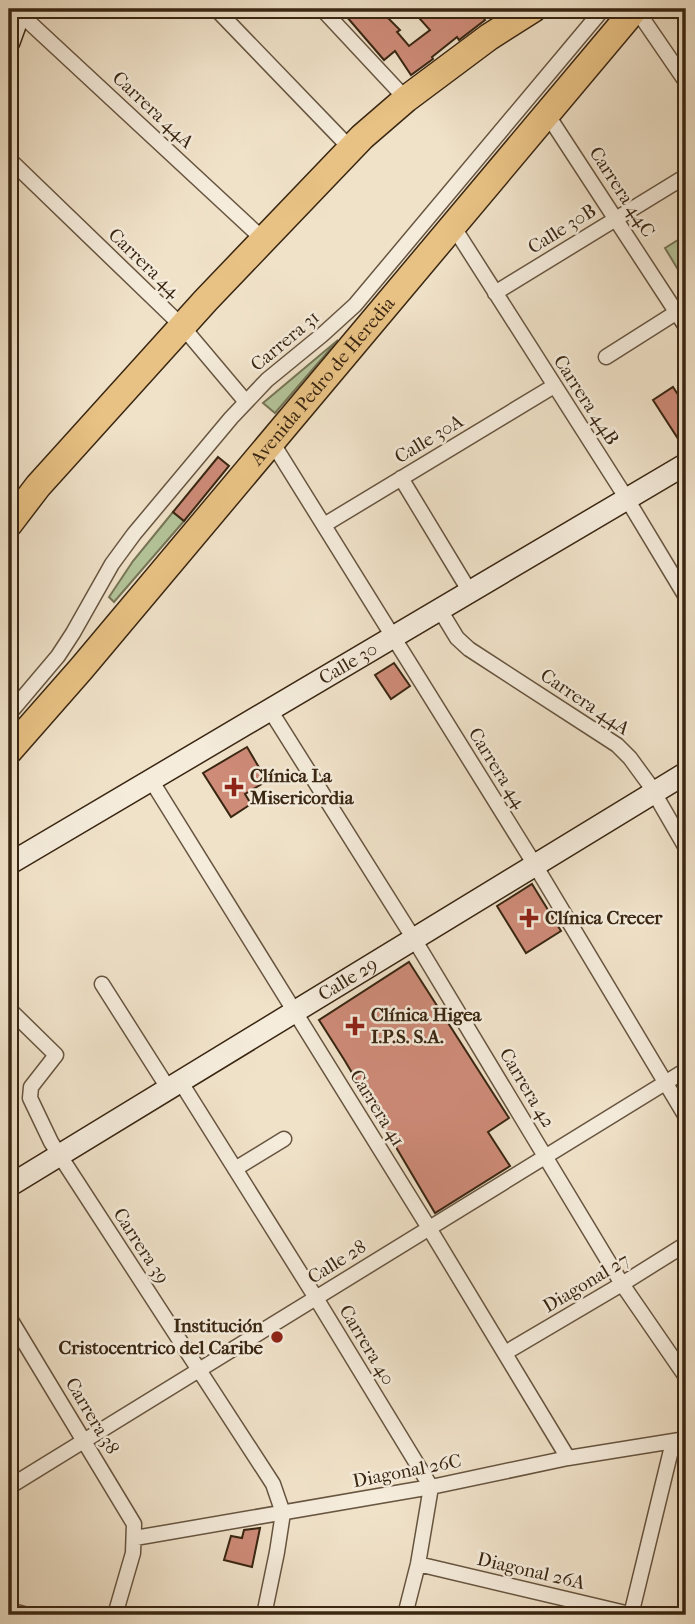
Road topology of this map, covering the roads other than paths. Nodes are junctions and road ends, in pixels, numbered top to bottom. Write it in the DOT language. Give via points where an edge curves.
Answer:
graph roads {
  1 [pos="216,9"];
  2 [pos="322,9"];
  3 [pos="533,9"];
  4 [pos="603,9"];
  5 [pos="635,9"];
  6 [pos="19,10"];
  7 [pos="501,17"];
  8 [pos="9,42"];
  9 [pos="686,82"];
  10 [pos="406,99"];
  11 [pos="547,114"];
  12 [pos="351,149"];
  13 [pos="9,159"];
  14 [pos="686,176"];
  15 [pos="617,218"];
  16 [pos="453,226"];
  17 [pos="264,240"];
  18 [pos="495,293"];
  19 [pos="677,312"];
  20 [pos="182,326"];
  21 [pos="686,327"];
  22 [pos="606,357"];
  23 [pos="554,386"];
  24 [pos="246,402"];
  25 [pos="272,442"];
  26 [pos="686,464"];
  27 [pos="401,478"];
  28 [pos="627,499"];
  29 [pos="9,524"];
  30 [pos="324,524"];
  31 [pos="470,592"];
  32 [pos="686,597"];
  33 [pos="440,610"];
  34 [pos="393,637"];
  35 [pos="270,710"];
  36 [pos="9,714"];
  37 [pos="9,751"];
  38 [pos="686,773"];
  39 [pos="151,780"];
  40 [pos="654,793"];
  41 [pos="686,848"];
  42 [pos="9,864"];
  43 [pos="535,865"];
  44 [pos="414,939"];
  45 [pos="102,984"];
  46 [pos="9,1009"];
  47 [pos="294,1012"];
  48 [pos="686,1070"];
  49 [pos="666,1083"];
  50 [pos="174,1085"];
  51 [pos="686,1117"];
  52 [pos="284,1139"];
  53 [pos="59,1155"];
  54 [pos="546,1156"];
  55 [pos="235,1169"];
  56 [pos="9,1186"];
  57 [pos="429,1228"];
  58 [pos="686,1244"];
  59 [pos="622,1284"];
  60 [pos="316,1298"];
  61 [pos="9,1317"];
  62 [pos="505,1353"];
  63 [pos="199,1370"];
  64 [pos="685,1373"];
  65 [pos="84,1441"];
  66 [pos="679,1441"];
  67 [pos="568,1458"];
  68 [pos="9,1487"];
  69 [pos="431,1487"];
  70 [pos="283,1513"];
  71 [pos="135,1538"];
  72 [pos="418,1564"];
  73 [pos="9,1610"];
  74 [pos="27,1615"];
  75 [pos="115,1615"];
  76 [pos="264,1615"];
  77 [pos="405,1615"];
  78 [pos="632,1615"];
  1 -- 12 [label="street"];
  2 -- 10 [label="street"];
  3 -- 7 [label="highway"];
  4 -- 24 [label="street, Carrera 31" via="355,304"];
  5 -- 9 [label="street"];
  5 -- 11 [label="highway, Avenida Pedro de Heredia"];
  6 -- 8 [label="street"];
  6 -- 17 [label="street, Carrera 44A"];
  7 -- 10 [label="highway"];
  10 -- 12 [label="highway"];
  11 -- 15 [label="street, Carrera 44C"];
  11 -- 16 [label="highway, Avenida Pedro de Heredia"];
  12 -- 17 [label="highway"];
  13 -- 20 [label="street, Carrera 44"];
  14 -- 15 [label="street, Calle 30B"];
  15 -- 18 [label="street, Calle 30B"];
  15 -- 19 [label="street, Carrera 44C"];
  16 -- 18 [label="street, Carrera 44B"];
  16 -- 25 [label="highway, Avenida Pedro de Heredia"];
  17 -- 20 [label="highway"];
  18 -- 23 [label="street, Carrera 44B"];
  19 -- 21 [label="street, Carrera 44C"];
  19 -- 22 [label="street"];
  20 -- 24 [label="street, Carrera 44"];
  20 -- 29 [label="highway"];
  23 -- 27 [label="street, Calle 30A"];
  23 -- 28 [label="street, Carrera 44B"];
  24 -- 36 [label="street, Carrera 31" via="134,534 58,656"];
  25 -- 30 [label="street, Carrera 44"];
  25 -- 37 [label="highway, Avenida Pedro de Heredia"];
  26 -- 28 [label="street, Calle 30"];
  27 -- 30 [label="street, Calle 30A"];
  27 -- 31 [label="street"];
  28 -- 31 [label="street, Calle 30"];
  28 -- 32 [label="street, Carrera 44B"];
  30 -- 34 [label="street, Carrera 44"];
  31 -- 33 [label="street, Calle 30"];
  33 -- 34 [label="street, Calle 30"];
  33 -- 40 [label="street, Carrera 44A" via="457,638 470,649 617,745"];
  34 -- 35 [label="street, Calle 30"];
  34 -- 43 [label="street, Carrera 44"];
  35 -- 39 [label="street, Calle 30"];
  35 -- 44 [label="street, Carrera 42"];
  38 -- 40 [label="street, Calle 29"];
  39 -- 42 [label="street, Calle 30"];
  39 -- 47 [label="street, Carrera 41"];
  40 -- 41 [label="street, Carrera 44A"];
  40 -- 43 [label="street, Calle 29"];
  43 -- 44 [label="street, Calle 29"];
  43 -- 49 [label="street, Carrera 44"];
  44 -- 47 [label="street, Calle 29"];
  44 -- 54 [label="street, Carrera 42"];
  45 -- 50 [label="street, Carrera 40"];
  46 -- 53 [label="street, Carrera 39" via="56,1055 31,1087 30,1098"];
  47 -- 50 [label="street, Calle 29"];
  47 -- 57 [label="street, Carrera 41"];
  48 -- 49 [label="street, Calle 28"];
  49 -- 51 [label="street, Carrera 44"];
  49 -- 54 [label="street, Calle 28"];
  50 -- 53 [label="street, Calle 29"];
  50 -- 55 [label="street, Carrera 40"];
  52 -- 55 [label="street"];
  53 -- 56 [label="street, Calle 29"];
  53 -- 63 [label="street, Carrera 39"];
  54 -- 57 [label="street, Calle 28"];
  54 -- 59 [label="street, Carrera 42"];
  55 -- 60 [label="street, Carrera 40"];
  57 -- 60 [label="street, Calle 28"];
  57 -- 62 [label="street, Carrera 41"];
  58 -- 59 [label="street, Diagonal 27"];
  59 -- 62 [label="street, Diagonal 27"];
  59 -- 64 [label="street, Carrera 42"];
  60 -- 63 [label="street, Calle 28"];
  60 -- 69 [label="street, Carrera 40"];
  61 -- 65 [label="street, Carrera 38"];
  62 -- 67 [label="street, Carrera 41"];
  63 -- 65 [label="street, Calle 28"];
  63 -- 70 [label="street, Carrera 39" via="273,1484"];
  65 -- 68 [label="street, Calle 28"];
  65 -- 71 [label="street, Carrera 38" via="134,1524"];
  66 -- 67 [label="street, Diagonal 26C"];
  66 -- 78 [label="street"];
  67 -- 69 [label="street, Diagonal 26C"];
  69 -- 70 [label="street, Diagonal 26C"];
  69 -- 72 [label="street"];
  70 -- 71 [label="street, Diagonal 26C"];
  70 -- 76 [label="street"];
  71 -- 75 [label="street"];
  72 -- 77 [label="street"];
  72 -- 78 [label="street, Diagonal 26A"];
  73 -- 74 [label="street"];
}
